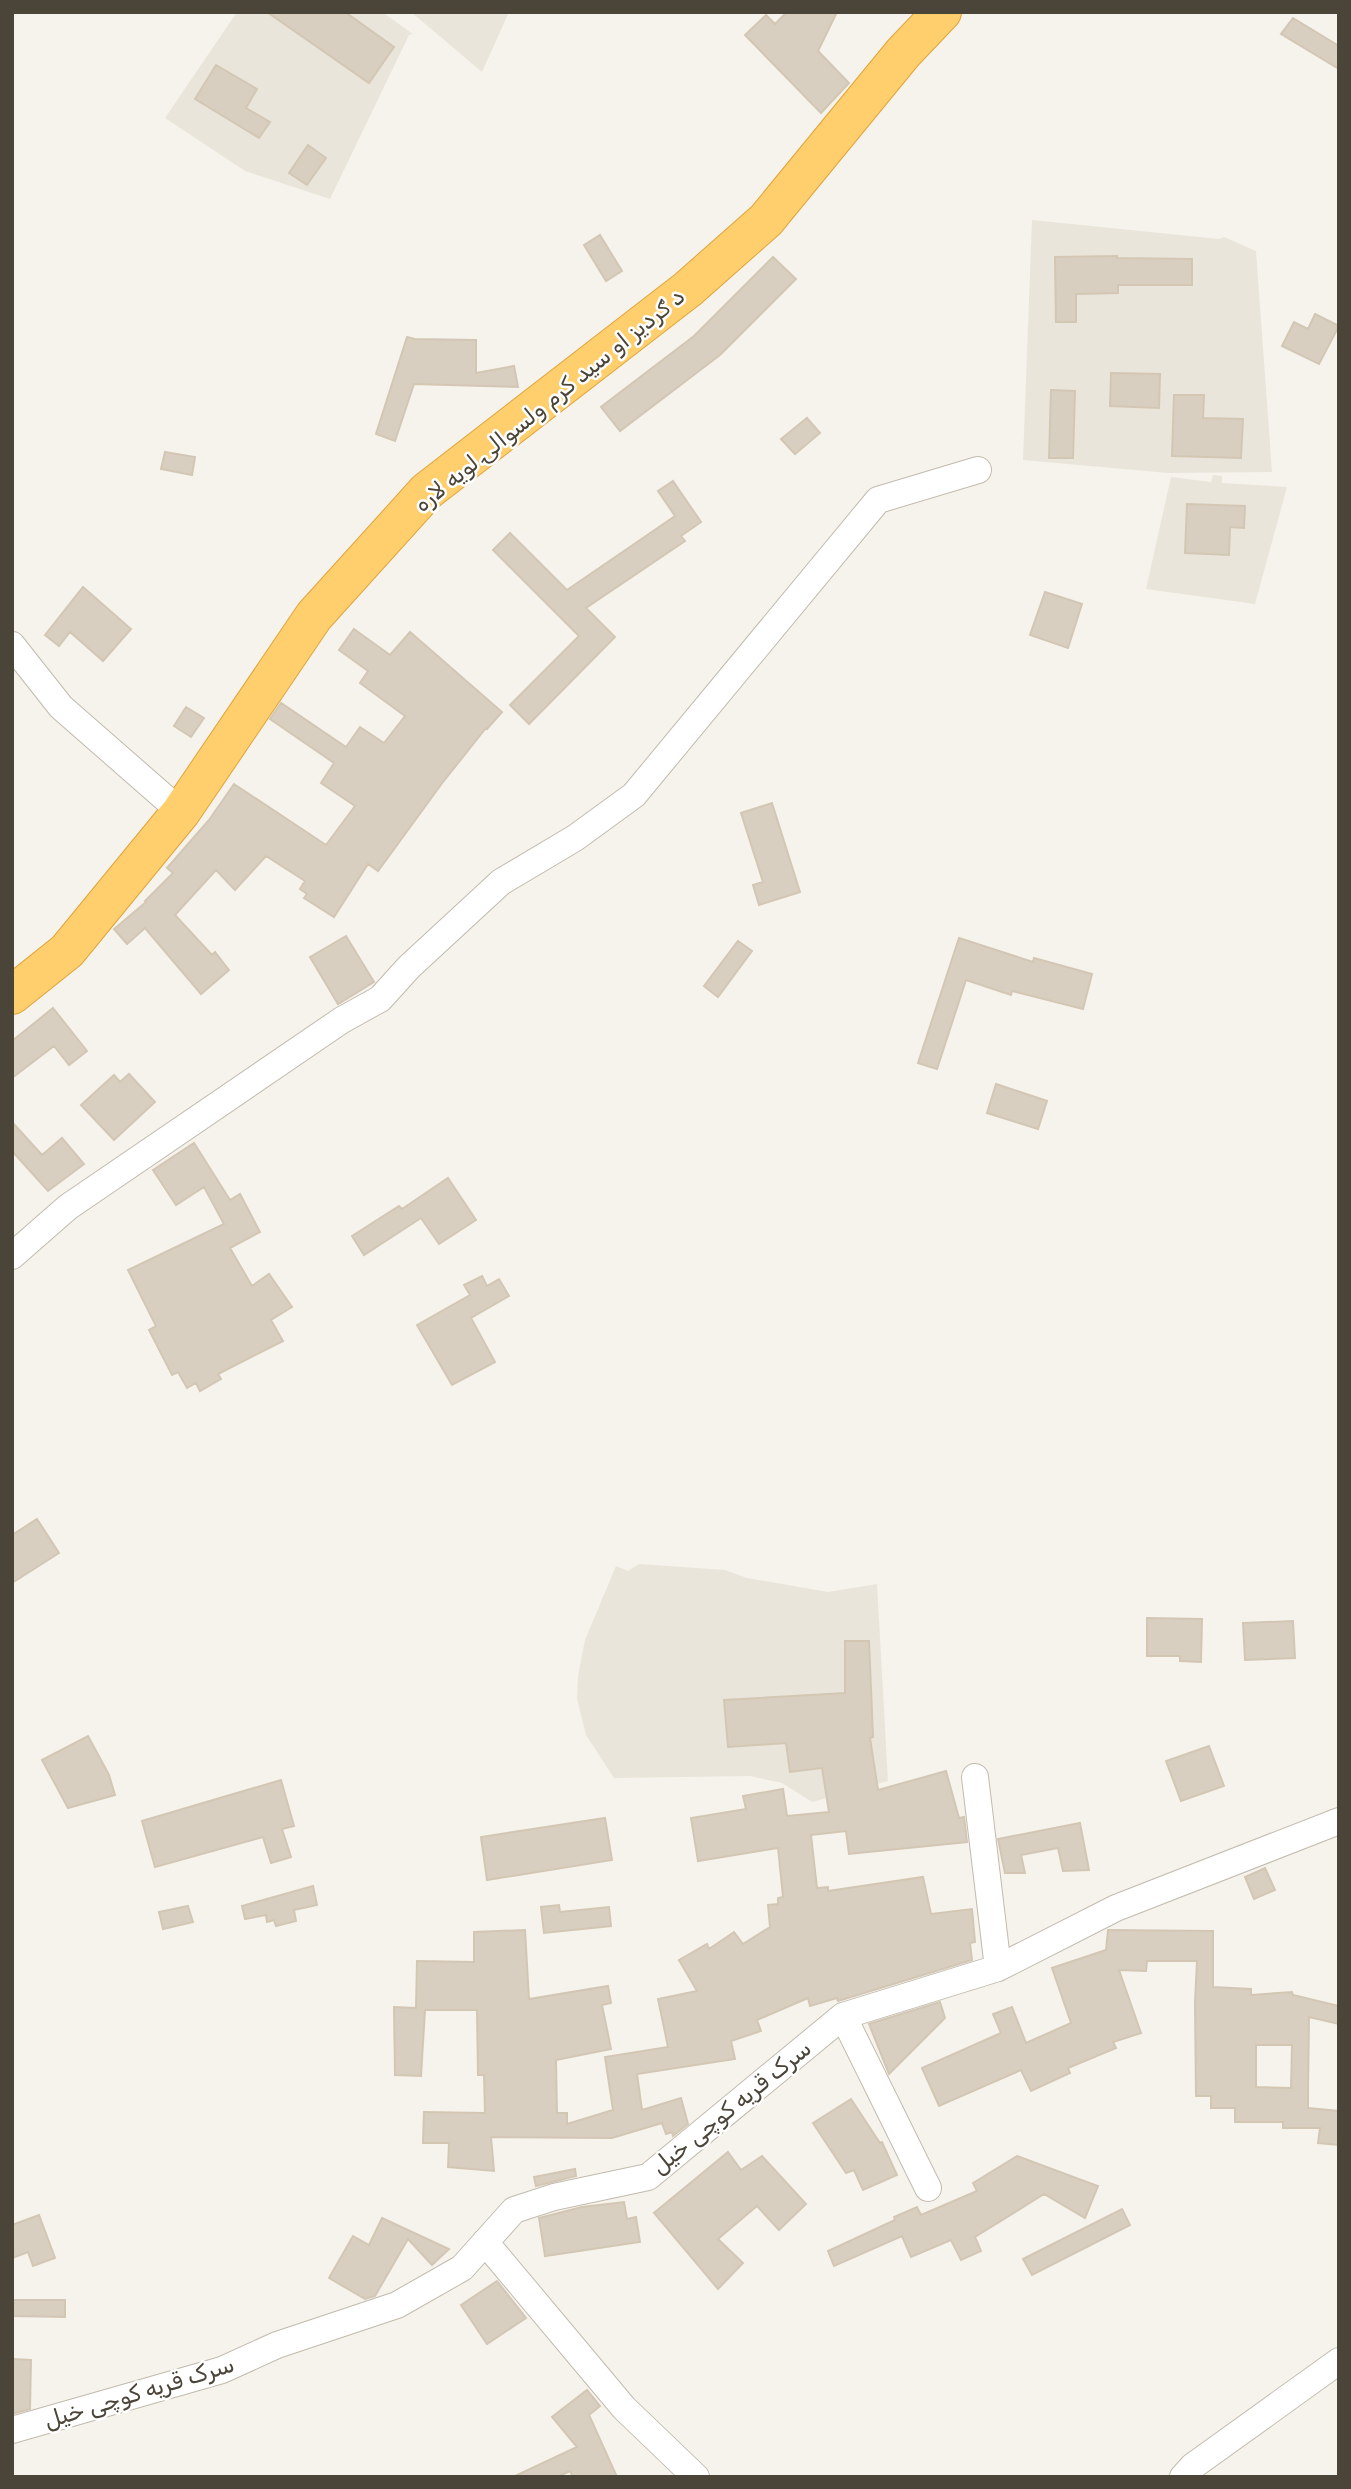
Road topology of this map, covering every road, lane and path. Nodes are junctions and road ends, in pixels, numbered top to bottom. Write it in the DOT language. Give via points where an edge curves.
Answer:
graph roads {
  1 [pos="942,12"];
  2 [pos="978,470"];
  3 [pos="12,645"];
  4 [pos="181,812"];
  5 [pos="12,995"];
  6 [pos="12,1255"];
  7 [pos="975,1777"];
  8 [pos="1339,1821"];
  9 [pos="998,1968"];
  10 [pos="843,2016"];
  11 [pos="929,2188"];
  12 [pos="485,2242"];
  13 [pos="1339,2361"];
  14 [pos="12,2430"];
  15 [pos="696,2477"];
  16 [pos="1183,2477"];
  1 -- 4 [label="highway, د ګردیز او سید کرم ولسوالۍ لویه لاره" via="766,220 688,289 427,491 314,616"];
  2 -- 6 [label="street" via="878,500 635,795 501,882 380,999 342,1020 68,1207"];
  3 -- 4 [label="street" via="61,707"];
  4 -- 5 [label="highway, د ګردیز او سید کرم ولسوالۍ لویه لاره" via="67,951"];
  7 -- 9 [label="street"];
  8 -- 9 [label="street, سرک قریه کوچی خیل" via="1116,1908"];
  9 -- 10 [label="street, سرک قریه کوچی خیل"];
  10 -- 11 [label="street"];
  10 -- 12 [label="street, سرک قریه کوچی خیل" via="648,2177 514,2210"];
  12 -- 14 [label="street, سرک قریه کوچی خیل" via="462,2268 397,2305 277,2345 222,2370"];
  12 -- 15 [label="street" via="624,2408"];
  13 -- 16 [label="street"];
}
